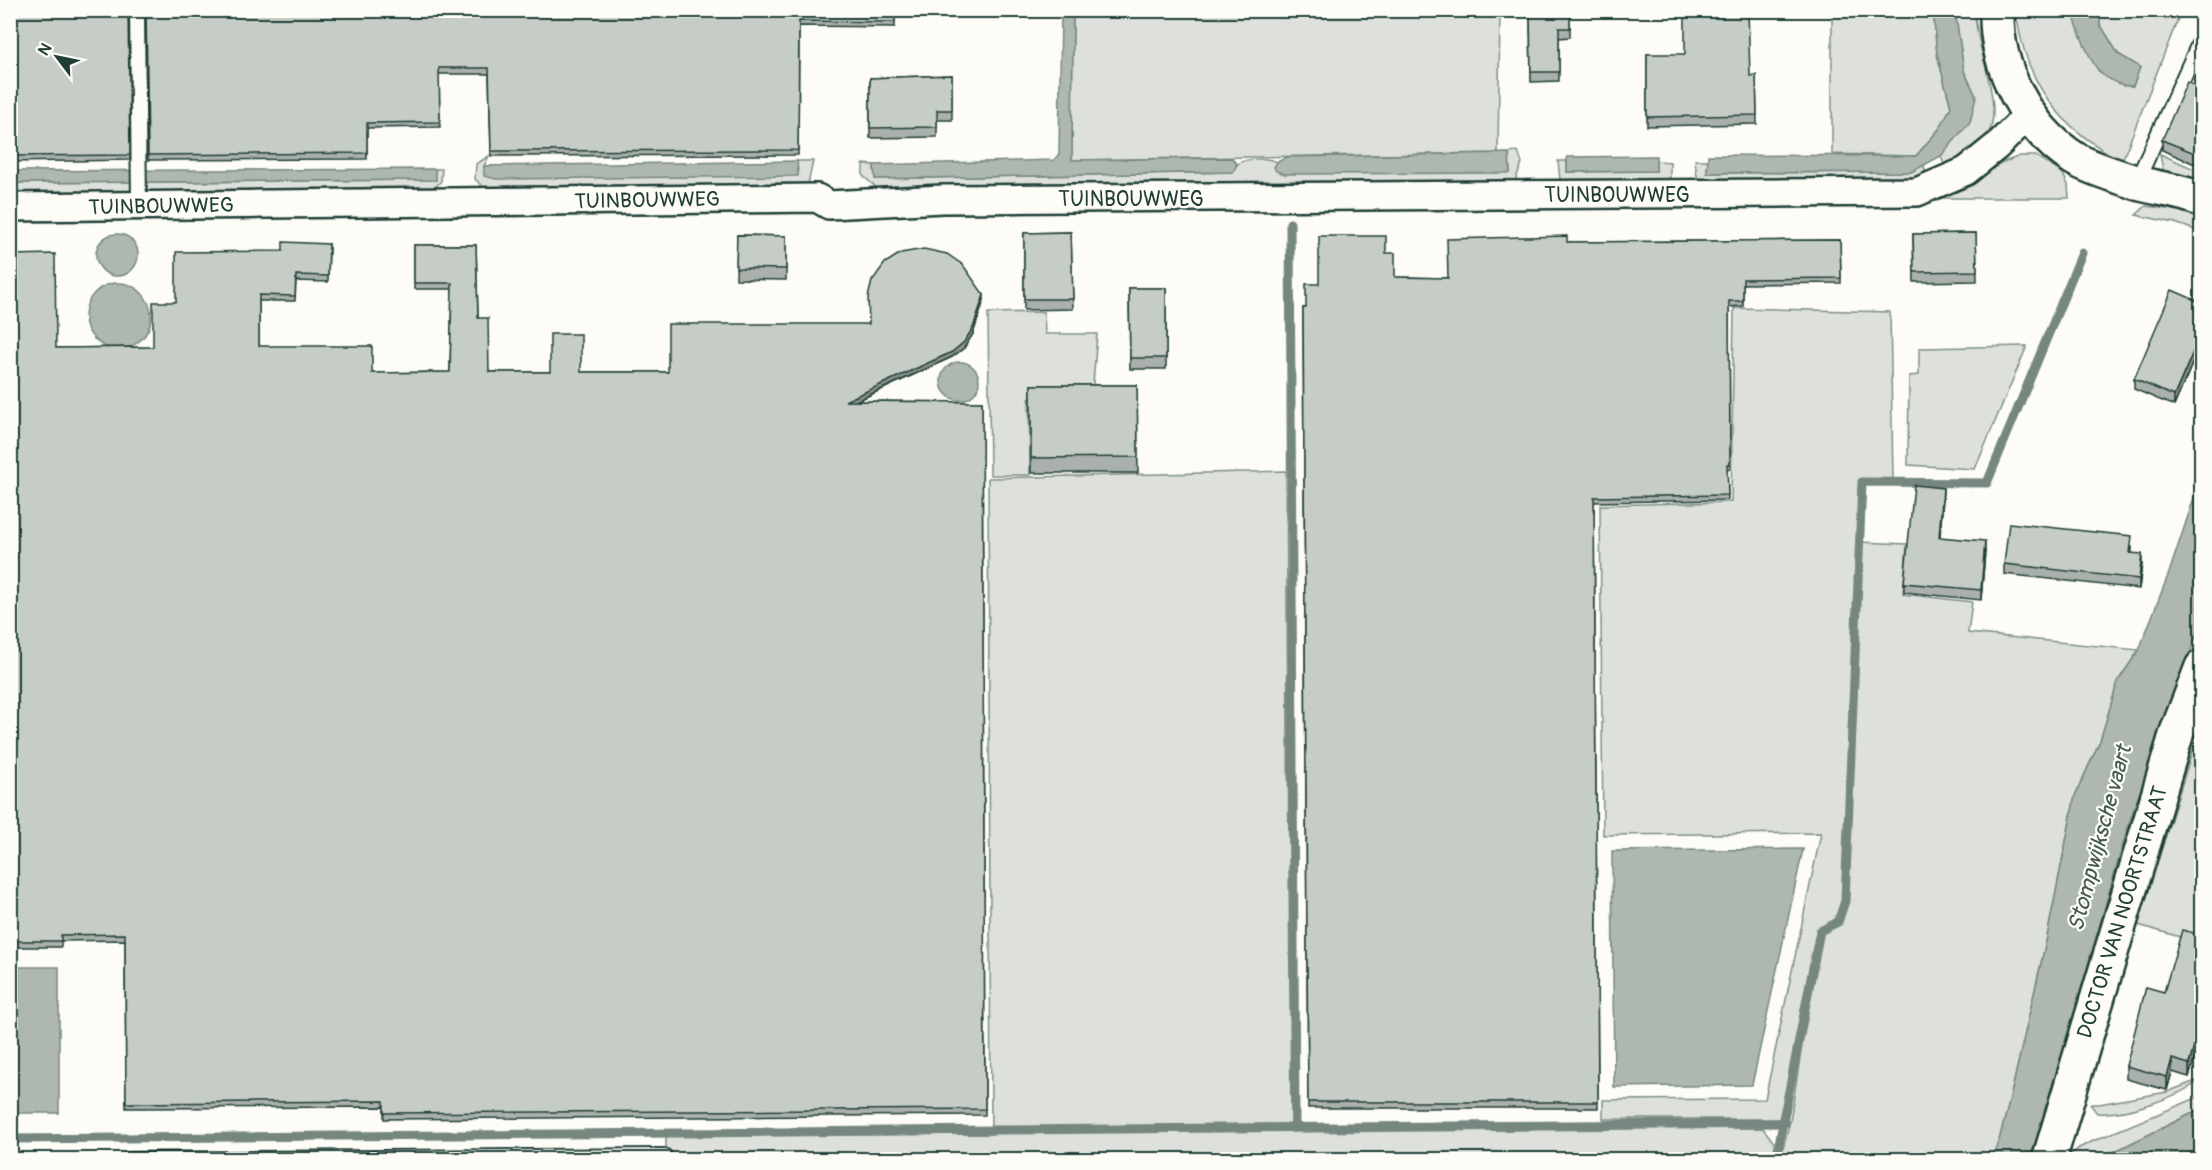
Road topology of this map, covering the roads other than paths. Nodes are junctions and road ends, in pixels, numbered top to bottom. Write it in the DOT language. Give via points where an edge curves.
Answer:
graph roads {
  1 [pos="137,10"];
  2 [pos="1997,10"];
  3 [pos="2202,37"];
  4 [pos="2030,114"];
  5 [pos="2136,183"];
  6 [pos="139,196"];
  7 [pos="2202,200"];
  8 [pos="10,207"];
  9 [pos="2202,667"];
  10 [pos="664,1156"];
  11 [pos="128,1160"];
  12 [pos="2049,1160"];
  1 -- 6 [label="lane"];
  2 -- 4 [label="street" via="1996,29 2011,81"];
  3 -- 5 [label="lane"];
  4 -- 5 [label="street" via="2049,139 2077,160"];
  4 -- 6 [label="street, TUINBOUWWEG" via="1966,171 1917,192 942,199 829,205 817,198"];
  5 -- 7 [label="street"];
  6 -- 8 [label="street, TUINBOUWWEG"];
  9 -- 12 [label="street, DOCTOR VAN NOORTSTRAAT" via="2177,732"];
  10 -- 11 [label="lane"];
}
